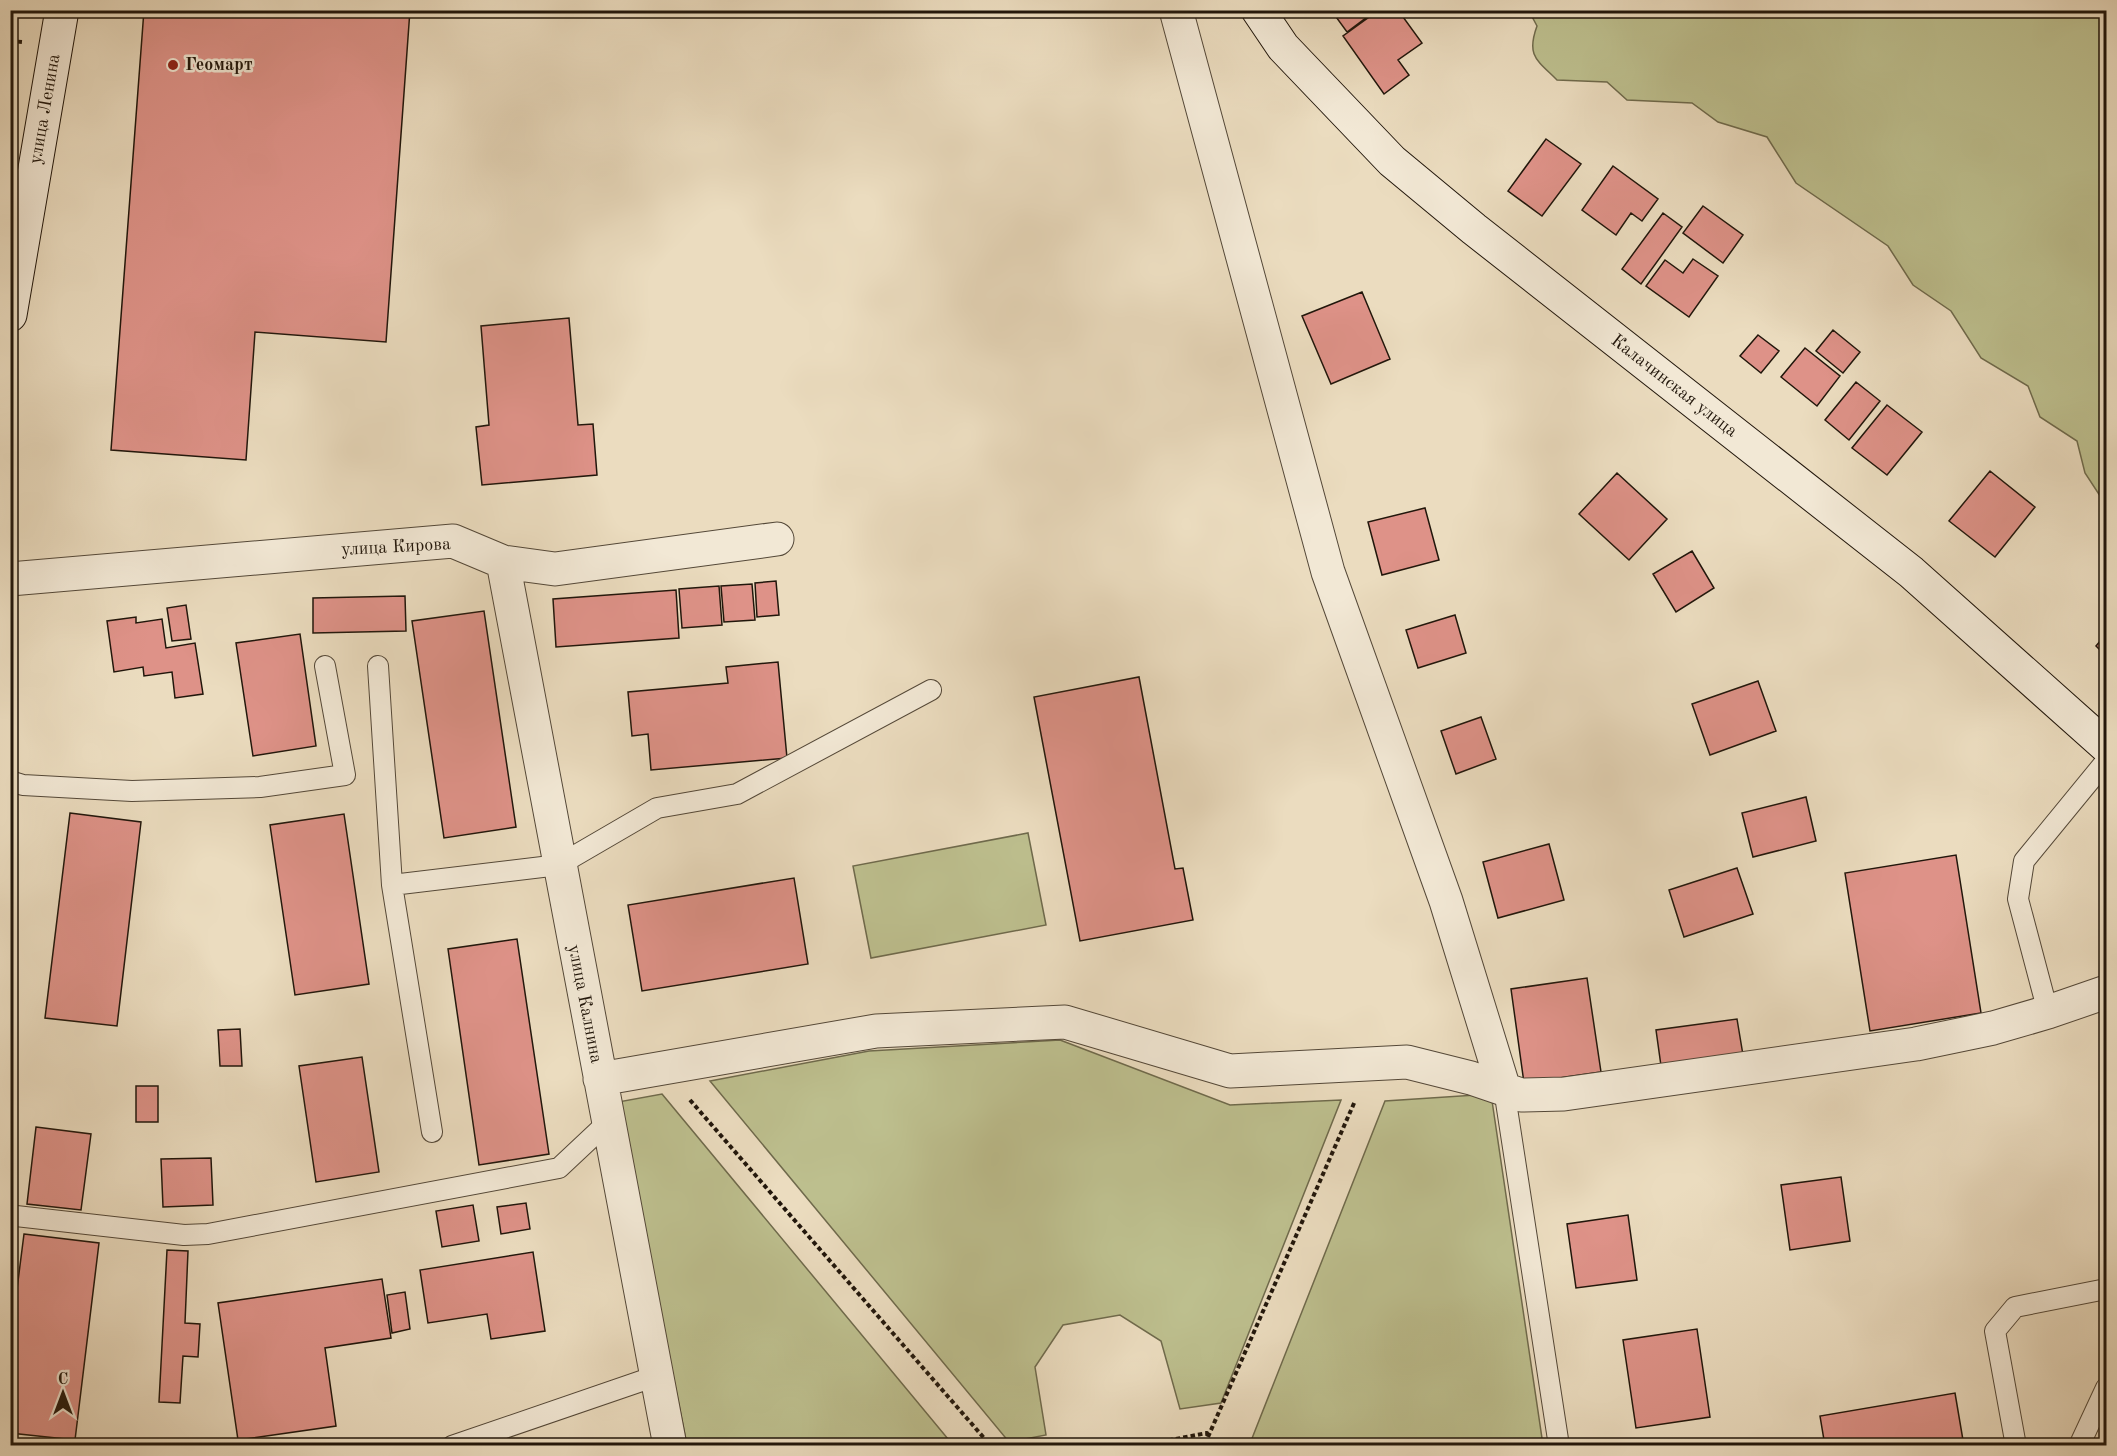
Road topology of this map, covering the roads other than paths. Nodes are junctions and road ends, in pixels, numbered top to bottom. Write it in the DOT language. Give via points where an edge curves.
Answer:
graph roads {
  1 [pos="62,10"];
  2 [pos="1176,10"];
  3 [pos="1258,10"];
  4 [pos="12,295"];
  5 [pos="777,539"];
  6 [pos="503,562"];
  7 [pos="10,579"];
  8 [pos="325,666"];
  9 [pos="378,666"];
  10 [pos="931,690"];
  11 [pos="2106,746"];
  12 [pos="2106,761"];
  13 [pos="10,781"];
  14 [pos="559,865"];
  15 [pos="392,885"];
  16 [pos="2106,992"];
  17 [pos="2048,1012"];
  18 [pos="600,1079"];
  19 [pos="1504,1089"];
  20 [pos="608,1122"];
  21 [pos="432,1131"];
  22 [pos="16,1216"];
  23 [pos="2106,1289"];
  24 [pos="656,1377"];
  25 [pos="2106,1388"];
  26 [pos="452,1446"];
  27 [pos="670,1446"];
  28 [pos="1559,1446"];
  29 [pos="2016,1446"];
  30 [pos="2079,1446"];
  1 -- 4 [label="street, улица Ленина"];
  2 -- 19 [label="street" via="1328,572 1446,901"];
  3 -- 11 [label="street, Калачинская улица" via="1283,46 1392,161 1911,572"];
  5 -- 6 [label="street, улица Кирова" via="555,570"];
  6 -- 7 [label="street, улица Кирова" via="453,541"];
  6 -- 14 [label="street, улица Калнина"];
  8 -- 13 [label="lane" via="345,775 260,787 132,791"];
  9 -- 15 [label="lane"];
  10 -- 14 [label="lane" via="737,794 657,808"];
  12 -- 17 [label="lane" via="2024,861 2018,899"];
  14 -- 15 [label="lane"];
  14 -- 18 [label="street, улица Калнина"];
  15 -- 21 [label="lane"];
  16 -- 17 [label="street"];
  17 -- 19 [label="street" via="1916,1044 1759,1067 1564,1094 1521,1095"];
  18 -- 19 [label="street" via="876,1031 1065,1022 1230,1071 1407,1062"];
  18 -- 20 [label="street, улица Калнина"];
  19 -- 28 [label="lane"];
  20 -- 22 [label="lane" via="559,1168 208,1234 184,1235"];
  20 -- 24 [label="street, улица Калнина"];
  23 -- 29 [label="lane" via="2015,1307 1995,1331"];
  24 -- 26 [label="lane"];
  24 -- 27 [label="street, улица Калнина"];
  25 -- 30 [label="lane"];
}
